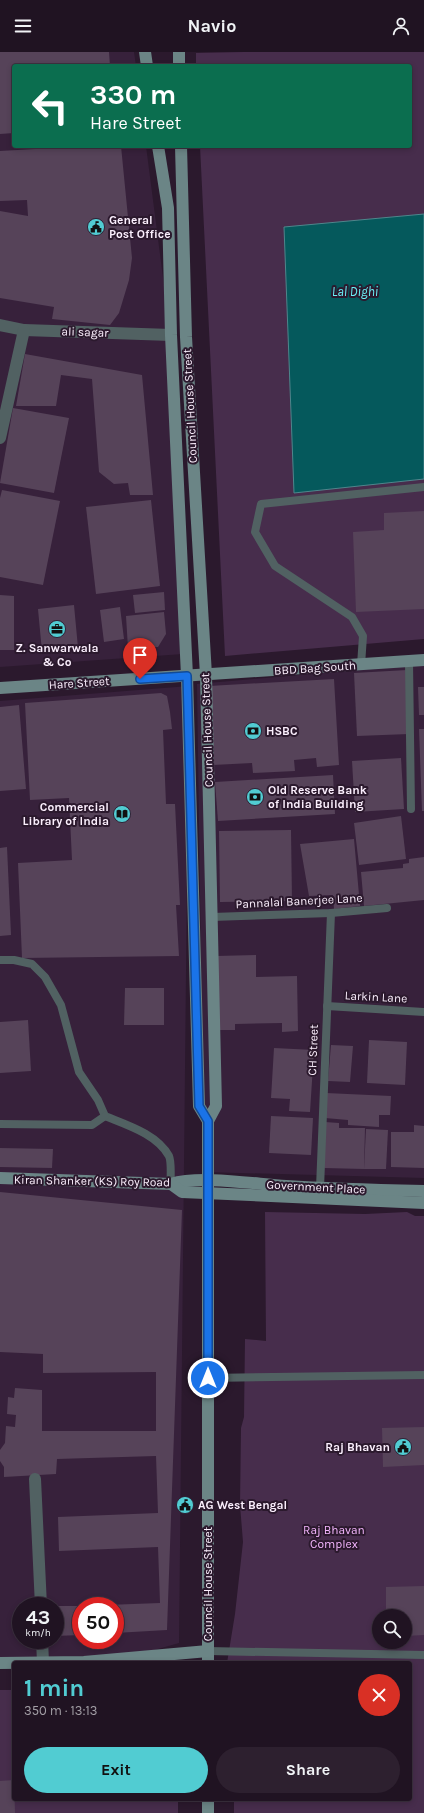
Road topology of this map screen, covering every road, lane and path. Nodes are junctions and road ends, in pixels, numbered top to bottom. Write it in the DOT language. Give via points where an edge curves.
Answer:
graph roads {
  1 [pos="145,52"];
  2 [pos="179,52"];
  3 [pos="147,64"];
  4 [pos="179,64"];
  5 [pos="158,148"];
  6 [pos="181,148"];
  7 [pos="0,325"];
  8 [pos="24,330"];
  9 [pos="171,335"];
  10 [pos="0,438"];
  11 [pos="424,487"];
  12 [pos="424,660"];
  13 [pos="409,662"];
  14 [pos="361,665"];
  15 [pos="206,674"];
  16 [pos="187,676"];
  17 [pos="0,688"];
  18 [pos="411,809"];
  19 [pos="386,908"];
  20 [pos="331,913"];
  21 [pos="212,917"];
  22 [pos="0,960"];
  23 [pos="327,1006"];
  24 [pos="424,1012"];
  25 [pos="105,1116"];
  26 [pos="208,1121"];
  27 [pos="0,1124"];
  28 [pos="0,1178"];
  29 [pos="171,1184"];
  30 [pos="208,1187"];
  31 [pos="320,1188"];
  32 [pos="424,1191"];
  33 [pos="424,1203"];
  34 [pos="424,1375"];
  35 [pos="208,1378"];
  36 [pos="35,1479"];
  37 [pos="41,1597"];
  38 [pos="42,1649"];
  39 [pos="208,1651"];
  40 [pos="424,1655"];
  41 [pos="43,1661"];
  42 [pos="96,1661"];
  43 [pos="208,1661"];
  44 [pos="0,1663"];
  45 [pos="12,1663"];
  46 [pos="208,1801"];
  47 [pos="208,1813"];
  1 -- 3 [label="main road"];
  2 -- 4 [label="main road"];
  5 -- 9 [label="main road, Council House Street" via="168,208"];
  6 -- 15 [label="main road, Council House Street" via="186,337"];
  7 -- 8 [label="street, ali sagar"];
  8 -- 9 [label="street, ali sagar"];
  8 -- 10 [label="street"];
  9 -- 16 [label="main road, Council House Street"];
  11 -- 14 [label="lane" via="261,504 255,532 276,566 352,617 363,636"];
  12 -- 13 [label="main road, BBD Bag South"];
  13 -- 14 [label="main road, BBD Bag South"];
  13 -- 18 [label="lane"];
  14 -- 15 [label="main road, BBD Bag South"];
  15 -- 16 [label="main road, Hare Street"];
  15 -- 21 [label="main road, Council House Street"];
  16 -- 17 [label="main road, Hare Street"];
  16 -- 26 [label="main road, Council House Street" via="199,1106"];
  19 -- 20 [label="lane, Pannalal Banerjee Lane"];
  20 -- 21 [label="lane, Pannalal Banerjee Lane"];
  20 -- 23 [label="lane, CH Street"];
  21 -- 26 [label="main road, Council House Street" via="216,1106"];
  22 -- 25 [label="lane" via="32,964 45,977 61,1005 79,1072 98,1100"];
  23 -- 24 [label="lane, Larkin Lane"];
  23 -- 31 [label="lane, CH Street"];
  25 -- 27 [label="lane" via="92,1125"];
  25 -- 29 [label="lane" via="136,1129 159,1145 170,1157"];
  26 -- 30 [label="main road, Council House Street"];
  28 -- 29 [label="main road, Kiran Shanker (KS) Roy Road"];
  29 -- 30 [label="main road, Kiran Shanker (KS) Roy Road" via="184,1180"];
  30 -- 31 [label="main road, Government Place"];
  30 -- 33 [label="main road"];
  30 -- 35 [label="main road, Council House Street"];
  31 -- 32 [label="main road, Government Place"];
  34 -- 35 [label="lane"];
  35 -- 39 [label="main road, Council House Street"];
  36 -- 37 [label="street"];
  38 -- 41 [label="street"];
  39 -- 40 [label="lane"];
  39 -- 42 [label="main road"];
  39 -- 43 [label="main road, Council House Street"];
  44 -- 45 [label="main road"];
  46 -- 47 [label="main road"];
}
